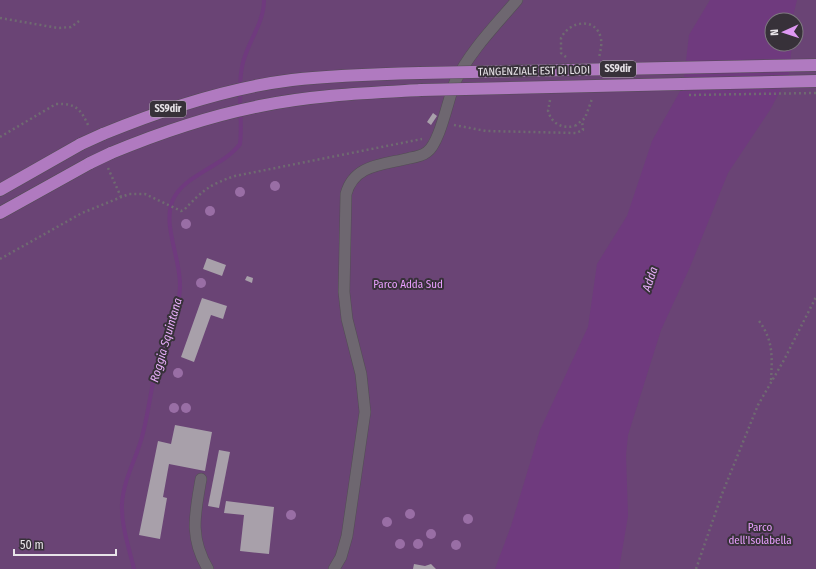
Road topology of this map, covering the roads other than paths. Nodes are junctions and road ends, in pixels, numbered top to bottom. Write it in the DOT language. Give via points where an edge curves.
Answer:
graph roads {
  1 [pos="517,0"];
  2 [pos="816,65"];
  3 [pos="816,81"];
  4 [pos="0,190"];
  5 [pos="0,213"];
  6 [pos="201,479"];
  7 [pos="208,569"];
  8 [pos="334,569"];
  1 -- 8 [label="street" via="467,61 455,83 431,149 420,156 360,171 349,184 346,194 344,298 361,374 365,412 347,536 343,552"];
  2 -- 4 [label="highway, TANGENZIALE EST DI LODI / SS9dir, bridge" via="420,73 291,80 160,112 81,144"];
  3 -- 5 [label="highway, TANGENZIALE EST DI LODI / SS9dir, bridge" via="421,90 327,96 242,110 176,128 90,163"];
  6 -- 7 [label="street" via="194,517 194,535 197,548"];
}
